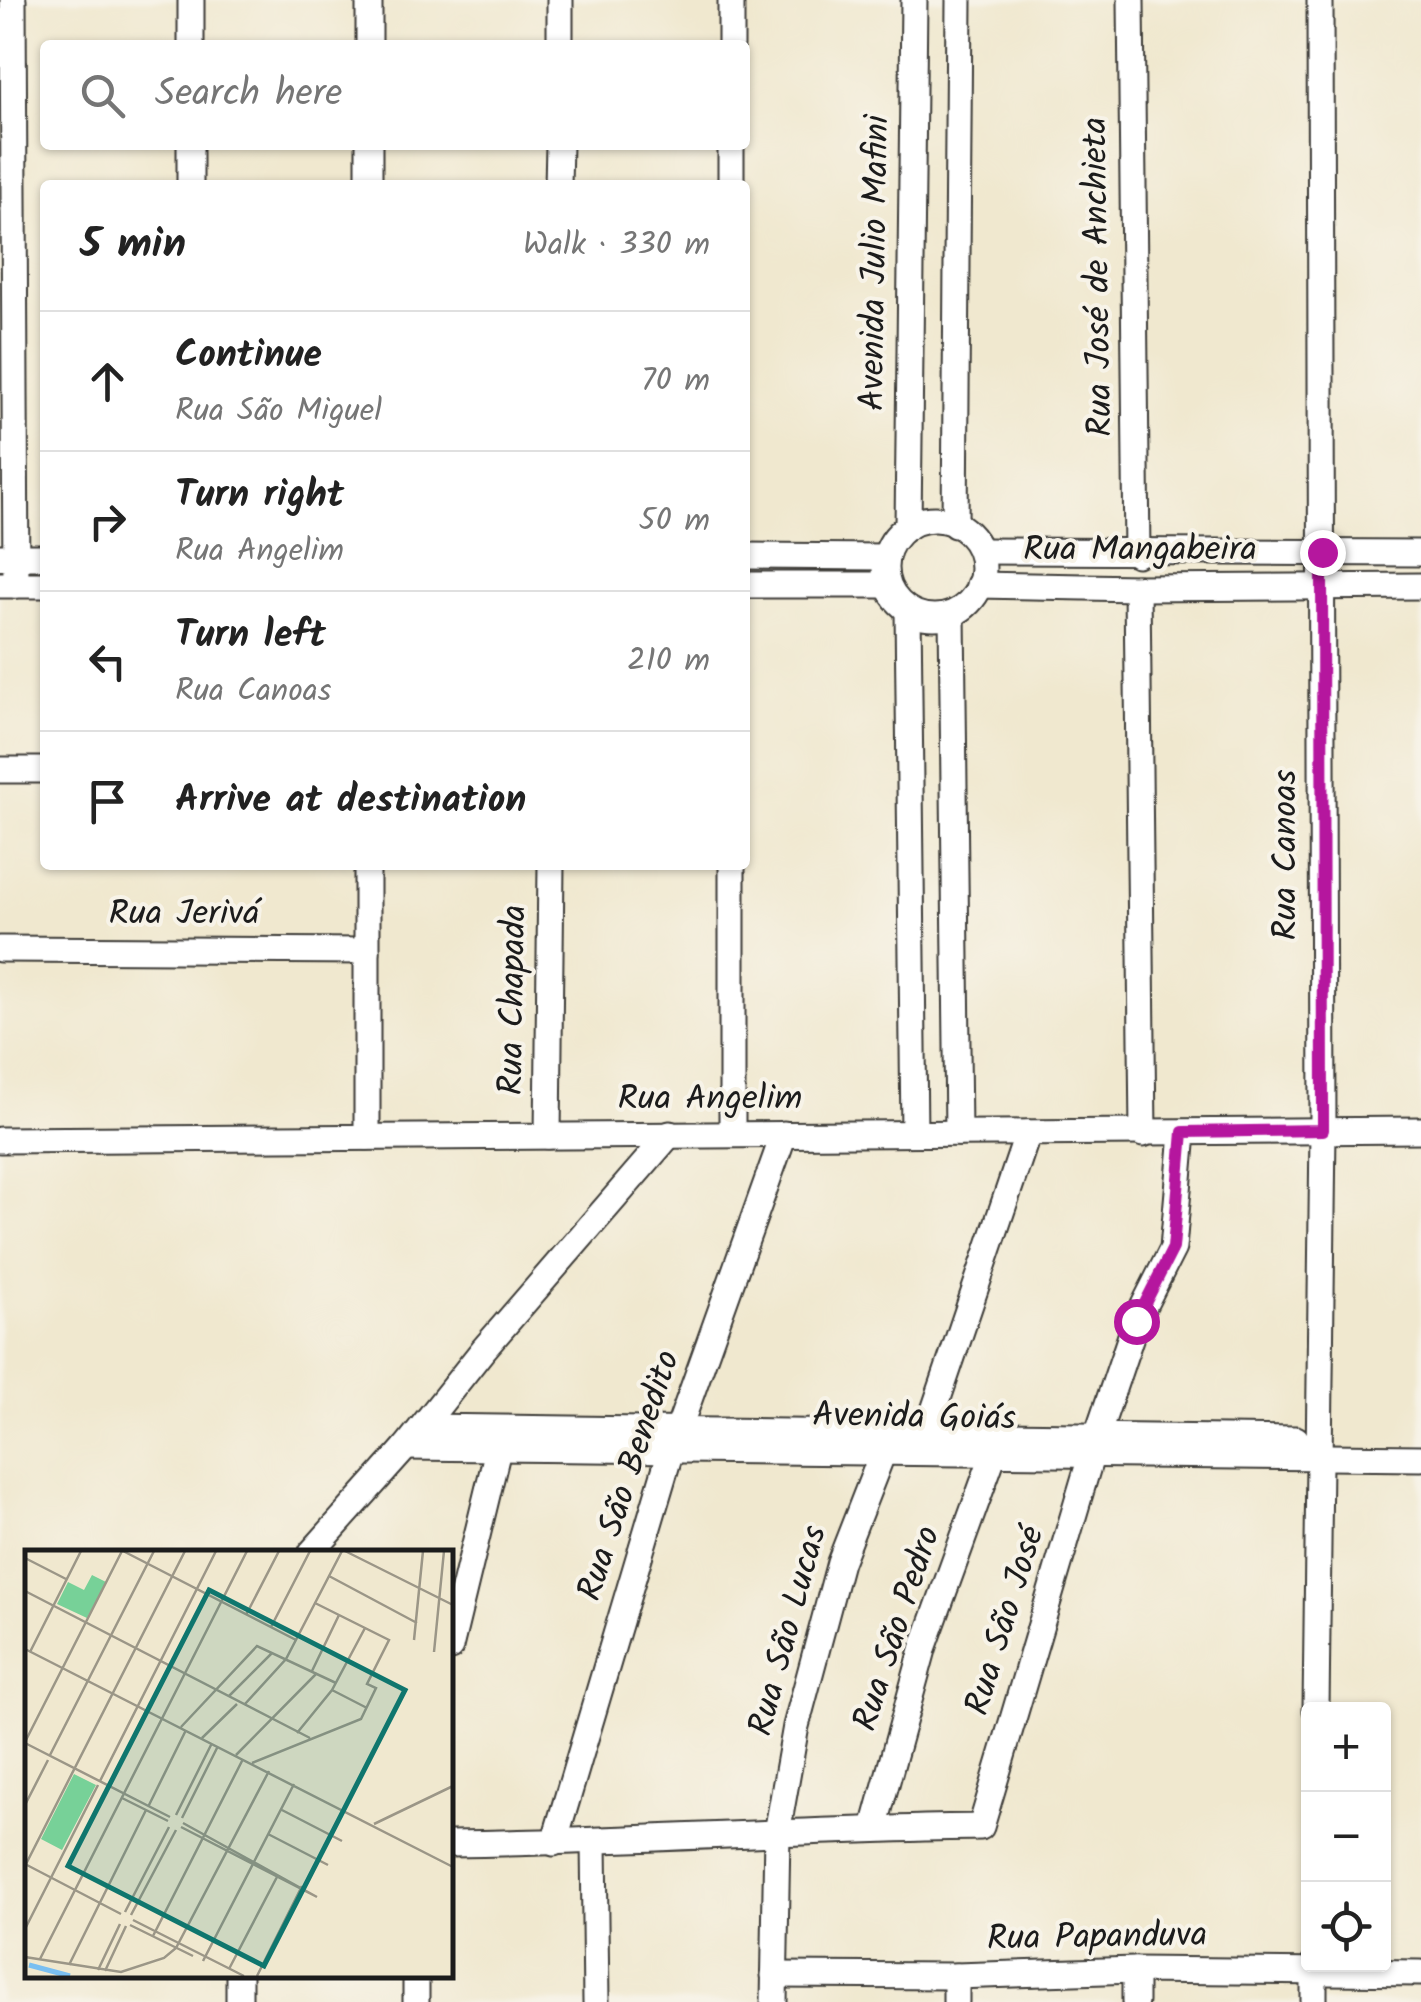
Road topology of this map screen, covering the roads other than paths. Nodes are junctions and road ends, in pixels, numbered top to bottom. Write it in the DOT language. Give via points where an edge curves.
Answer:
graph roads {
  1 [pos="13,0"];
  2 [pos="191,0"];
  3 [pos="369,0"];
  4 [pos="560,0"];
  5 [pos="731,0"];
  6 [pos="914,0"];
  7 [pos="958,0"];
  8 [pos="1131,0"];
  9 [pos="1320,0"];
  10 [pos="190,40"];
  11 [pos="369,40"];
  12 [pos="560,40"];
  13 [pos="731,40"];
  14 [pos="190,150"];
  15 [pos="369,150"];
  16 [pos="559,150"];
  17 [pos="731,150"];
  18 [pos="190,180"];
  19 [pos="369,180"];
  20 [pos="558,180"];
  21 [pos="731,180"];
  22 [pos="955,524"];
  23 [pos="908,527"];
  24 [pos="981,551"];
  25 [pos="1322,552"];
  26 [pos="1421,553"];
  27 [pos="1137,554"];
  28 [pos="750,556"];
  29 [pos="8,557"];
  30 [pos="40,557"];
  31 [pos="886,557"];
  32 [pos="8,585"];
  33 [pos="40,585"];
  34 [pos="750,585"];
  35 [pos="887,585"];
  36 [pos="979,586"];
  37 [pos="1321,586"];
  38 [pos="1421,586"];
  39 [pos="1137,588"];
  40 [pos="908,610"];
  41 [pos="952,614"];
  42 [pos="0,770"];
  43 [pos="40,770"];
  44 [pos="368,870"];
  45 [pos="551,870"];
  46 [pos="732,870"];
  47 [pos="0,949"];
  48 [pos="367,951"];
  49 [pos="1323,1130"];
  50 [pos="1421,1130"];
  51 [pos="1183,1132"];
  52 [pos="732,1133"];
  53 [pos="958,1133"];
  54 [pos="1028,1133"];
  55 [pos="670,1134"];
  56 [pos="784,1134"];
  57 [pos="914,1134"];
  58 [pos="1144,1134"];
  59 [pos="548,1136"];
  60 [pos="367,1138"];
  61 [pos="0,1140"];
  62 [pos="423,1426"];
  63 [pos="926,1434"];
  64 [pos="500,1438"];
  65 [pos="674,1440"];
  66 [pos="1421,1441"];
  67 [pos="1095,1445"];
  68 [pos="406,1447"];
  69 [pos="1319,1448"];
  70 [pos="883,1452"];
  71 [pos="994,1453"];
  72 [pos="1421,1458"];
  73 [pos="314,1550"];
  74 [pos="452,1639"];
  75 [pos="1316,1702"];
  76 [pos="874,1828"];
  77 [pos="777,1832"];
  78 [pos="594,1842"];
  79 [pos="554,1843"];
  80 [pos="452,1844"];
  81 [pos="1301,1968"];
  82 [pos="1135,1970"];
  83 [pos="1314,1972"];
  84 [pos="1391,1972"];
  85 [pos="1421,1973"];
  86 [pos="774,1975"];
  87 [pos="956,1989"];
  88 [pos="596,2002"];
  89 [pos="774,2002"];
  90 [pos="1135,2002"];
  91 [pos="1314,2002"];
  1 -- 29 [label="street"];
  2 -- 10 [label="street"];
  3 -- 11 [label="street"];
  4 -- 12 [label="street"];
  5 -- 13 [label="street"];
  6 -- 23 [label="street, Avenida Julio Mafini"];
  7 -- 22 [label="street"];
  8 -- 27 [label="street, Rua José de Anchieta"];
  9 -- 25 [label="street, Rua Canoas"];
  14 -- 18 [label="street"];
  15 -- 19 [label="street"];
  16 -- 20 [label="street"];
  17 -- 21 [label="street"];
  22 -- 23 [label="street" via="923,521"];
  22 -- 24 [label="street"];
  23 -- 31 [label="street"];
  24 -- 27 [label="street, Rua Mangabeira"];
  24 -- 36 [label="street"];
  25 -- 26 [label="street, Rua Mangabeira"];
  25 -- 27 [label="street, Rua Mangabeira"];
  25 -- 37 [label="street, Rua Canoas"];
  28 -- 31 [label="street"];
  29 -- 30 [label="street"];
  29 -- 32 [label="street"];
  31 -- 35 [label="street"];
  32 -- 33 [label="street"];
  34 -- 35 [label="street"];
  35 -- 40 [label="street"];
  36 -- 39 [label="street, Rua Mangabeira"];
  36 -- 41 [label="street"];
  37 -- 38 [label="street, Rua Mangabeira"];
  37 -- 39 [label="street, Rua Mangabeira"];
  37 -- 49 [label="street, Rua Canoas"];
  39 -- 58 [label="street"];
  40 -- 41 [label="street"];
  40 -- 57 [label="street"];
  41 -- 53 [label="street"];
  42 -- 43 [label="street"];
  44 -- 48 [label="street"];
  45 -- 59 [label="street, Rua Chapada"];
  46 -- 52 [label="street"];
  47 -- 48 [label="street, Rua Jerivá"];
  48 -- 60 [label="street"];
  49 -- 50 [label="street, Rua Angelim"];
  49 -- 51 [label="street, Rua Angelim"];
  49 -- 69 [label="street, Rua Canoas"];
  51 -- 58 [label="street, Rua Angelim"];
  51 -- 67 [label="street, Rua São José" via="1173,1248 1136,1321"];
  52 -- 55 [label="street, Rua Angelim"];
  52 -- 56 [label="street, Rua Angelim"];
  53 -- 54 [label="street, Rua Angelim"];
  53 -- 57 [label="street, Rua Angelim"];
  54 -- 58 [label="street, Rua Angelim"];
  54 -- 63 [label="street"];
  55 -- 59 [label="street, Rua Angelim"];
  55 -- 62 [label="street"];
  56 -- 57 [label="street, Rua Angelim"];
  56 -- 65 [label="street, Rua São Benedito"];
  59 -- 60 [label="street, Rua Angelim"];
  60 -- 61 [label="street, Rua Angelim"];
  62 -- 64 [label="street, Avenida Goiás"];
  62 -- 68 [label="street"];
  63 -- 65 [label="street, Avenida Goiás"];
  63 -- 67 [label="street, Avenida Goiás"];
  64 -- 65 [label="street, Avenida Goiás"];
  64 -- 68 [label="street, Avenida Goiás"];
  64 -- 74 [label="street"];
  65 -- 70 [label="street, Avenida Goiás"];
  65 -- 79 [label="street, Rua São Benedito"];
  66 -- 69 [label="street, Avenida Goiás"];
  67 -- 69 [label="street, Avenida Goiás"];
  67 -- 71 [label="street, Avenida Goiás"];
  67 -- 76 [label="street, Rua São José" via="981,1826"];
  68 -- 73 [label="street"];
  69 -- 72 [label="street, Avenida Goiás"];
  69 -- 75 [label="street, Rua Canoas"];
  70 -- 71 [label="street, Avenida Goiás"];
  70 -- 77 [label="street, Rua São Lucas" via="840,1562 796,1726"];
  71 -- 76 [label="street, Rua São Pedro" via="924,1646"];
  76 -- 77 [label="street"];
  77 -- 78 [label="street"];
  77 -- 86 [label="street, Rua São Lucas"];
  78 -- 79 [label="street"];
  78 -- 88 [label="street"];
  79 -- 80 [label="street"];
  81 -- 82 [label="street, Rua Papanduva"];
  82 -- 87 [label="street, Rua Papanduva"];
  82 -- 90 [label="street"];
  83 -- 91 [label="street"];
  84 -- 85 [label="street, Rua Papanduva"];
  86 -- 87 [label="street, Rua Papanduva"];
  86 -- 89 [label="street, Rua São Lucas"];
}
